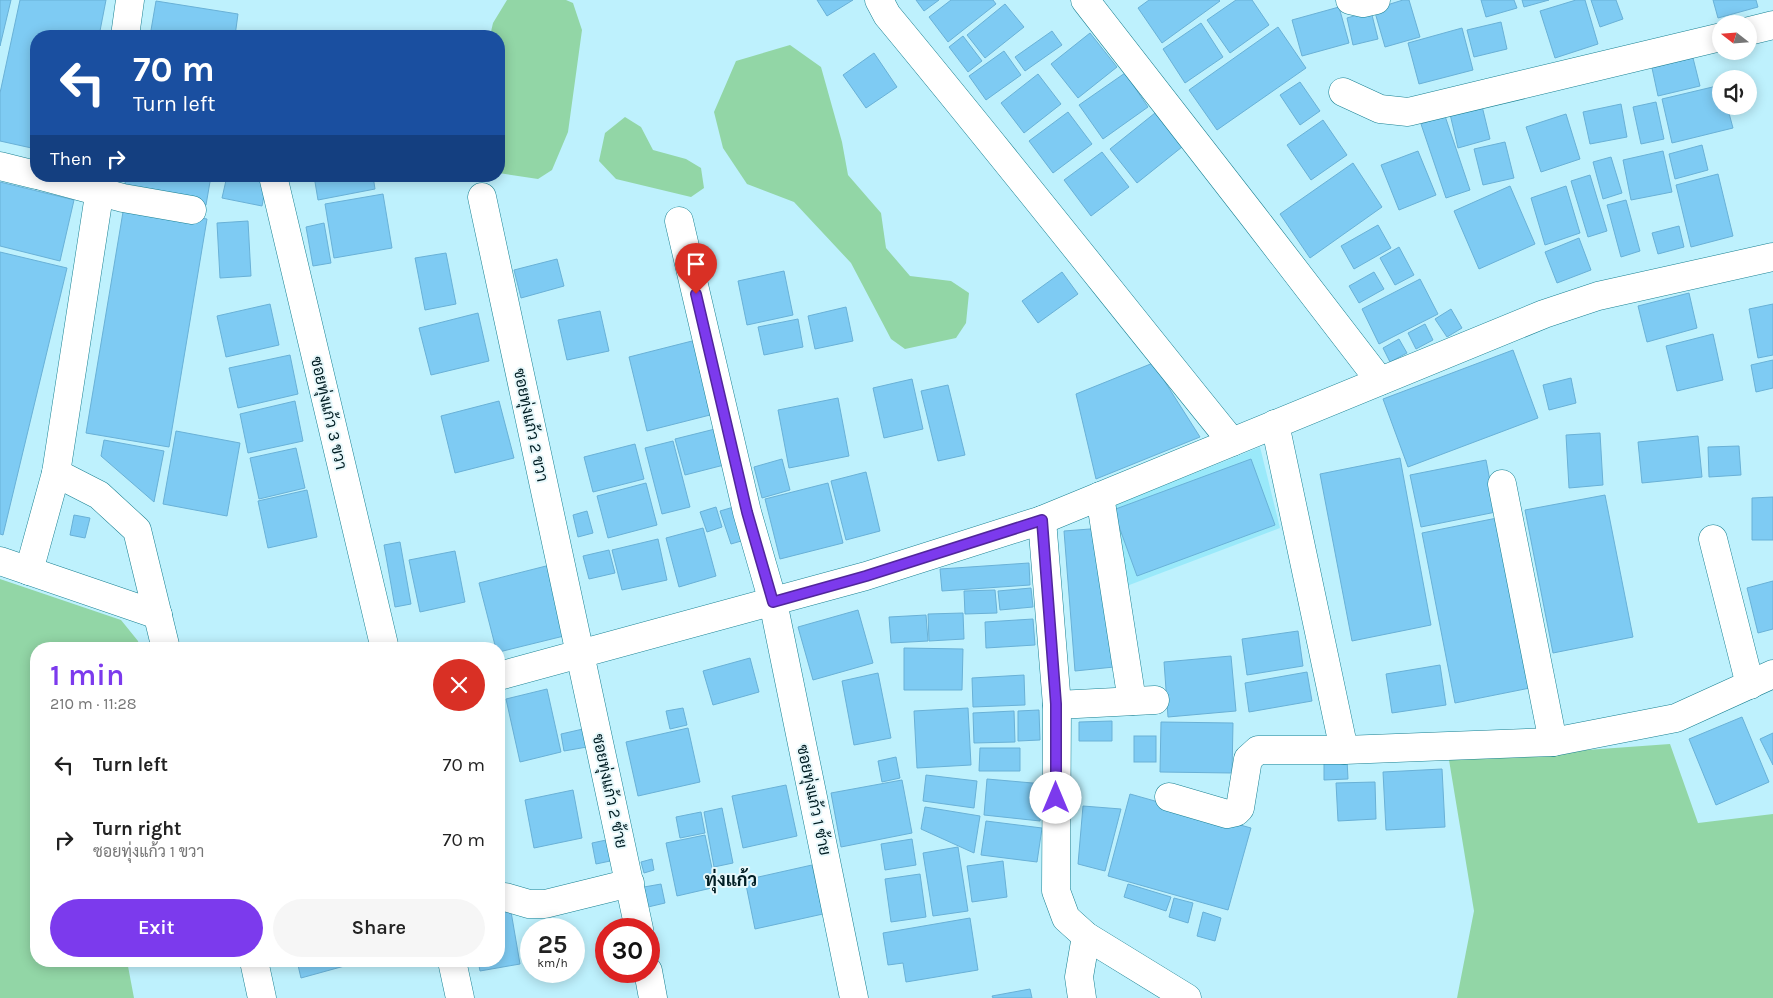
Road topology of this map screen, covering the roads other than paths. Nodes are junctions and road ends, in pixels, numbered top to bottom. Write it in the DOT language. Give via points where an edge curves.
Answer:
graph roads {
  1 [pos="130,0"];
  2 [pos="879,0"];
  3 [pos="1085,0"];
  4 [pos="1350,0"];
  5 [pos="1376,0"];
  6 [pos="1773,25"];
  7 [pos="1758,29"];
  8 [pos="126,30"];
  9 [pos="1712,39"];
  10 [pos="1343,92"];
  11 [pos="0,166"];
  12 [pos="30,174"];
  13 [pos="274,182"];
  14 [pos="101,183"];
  15 [pos="482,197"];
  16 [pos="192,210"];
  17 [pos="679,221"];
  18 [pos="1773,257"];
  19 [pos="1380,382"];
  20 [pos="1275,424"];
  21 [pos="1232,442"];
  22 [pos="56,473"];
  23 [pos="1502,484"];
  24 [pos="1100,496"];
  25 [pos="1042,520"];
  26 [pos="1713,539"];
  27 [pos="0,561"];
  28 [pos="30,571"];
  29 [pos="773,602"];
  30 [pos="158,615"];
  31 [pos="164,642"];
  32 [pos="383,642"];
  33 [pos="580,654"];
  34 [pos="505,674"];
  35 [pos="1761,680"];
  36 [pos="1056,704"];
  37 [pos="1553,742"];
  38 [pos="1344,750"];
  39 [pos="1169,797"];
  40 [pos="630,883"];
  41 [pos="505,897"];
  42 [pos="637,918"];
  43 [pos="1086,936"];
  44 [pos="255,967"];
  45 [pos="453,967"];
  46 [pos="650,983"];
  47 [pos="262,998"];
  48 [pos="460,998"];
  49 [pos="653,998"];
  50 [pos="854,998"];
  51 [pos="1082,998"];
  52 [pos="1187,998"];
  1 -- 8 [label="street"];
  2 -- 21 [label="street" via="887,15"];
  3 -- 19 [label="street"];
  4 -- 5 [label="street" via="1363,3"];
  6 -- 7 [label="street"];
  9 -- 10 [label="street" via="1408,112 1380,109"];
  11 -- 12 [label="street"];
  13 -- 32 [label="street, ซอยทุ่งแก้ว 3 ขวา"];
  14 -- 16 [label="street" via="123,198"];
  14 -- 22 [label="street"];
  15 -- 33 [label="street, ซอยทุ่งแก้ว 2 ขวา"];
  17 -- 29 [label="street, ซอยทุ่งแก้ว 1 ซ้าย" via="747,512"];
  18 -- 19 [label="street" via="1598,296 1544,314"];
  19 -- 20 [label="street"];
  20 -- 21 [label="street"];
  20 -- 38 [label="street"];
  21 -- 24 [label="street"];
  22 -- 28 [label="street"];
  22 -- 30 [label="street" via="99,494 137,530"];
  23 -- 37 [label="street"];
  24 -- 25 [label="street"];
  24 -- 36 [label="street" via="1143,700"];
  25 -- 29 [label="street"];
  25 -- 36 [label="street"];
  26 -- 35 [label="street"];
  27 -- 28 [label="street"];
  28 -- 30 [label="street"];
  29 -- 33 [label="street"];
  29 -- 50 [label="street, ซอยทุ่งแก้ว 1 ซ้าย"];
  30 -- 31 [label="street"];
  33 -- 34 [label="street"];
  33 -- 40 [label="street, ซอยทุ่งแก้ว 2 ซ้าย"];
  35 -- 37 [label="street" via="1676,718"];
  36 -- 43 [label="street" via="1056,891 1066,918"];
  37 -- 38 [label="street"];
  38 -- 39 [label="street" via="1258,750 1248,759 1240,808 1236,812 1227,814"];
  40 -- 41 [label="street" via="545,904 529,904"];
  40 -- 42 [label="street, ซอยทุ่งแก้ว 2 ซ้าย"];
  43 -- 51 [label="street" via="1079,977"];
  43 -- 52 [label="street"];
  44 -- 47 [label="street"];
  45 -- 48 [label="street"];
  46 -- 49 [label="street"];
}
